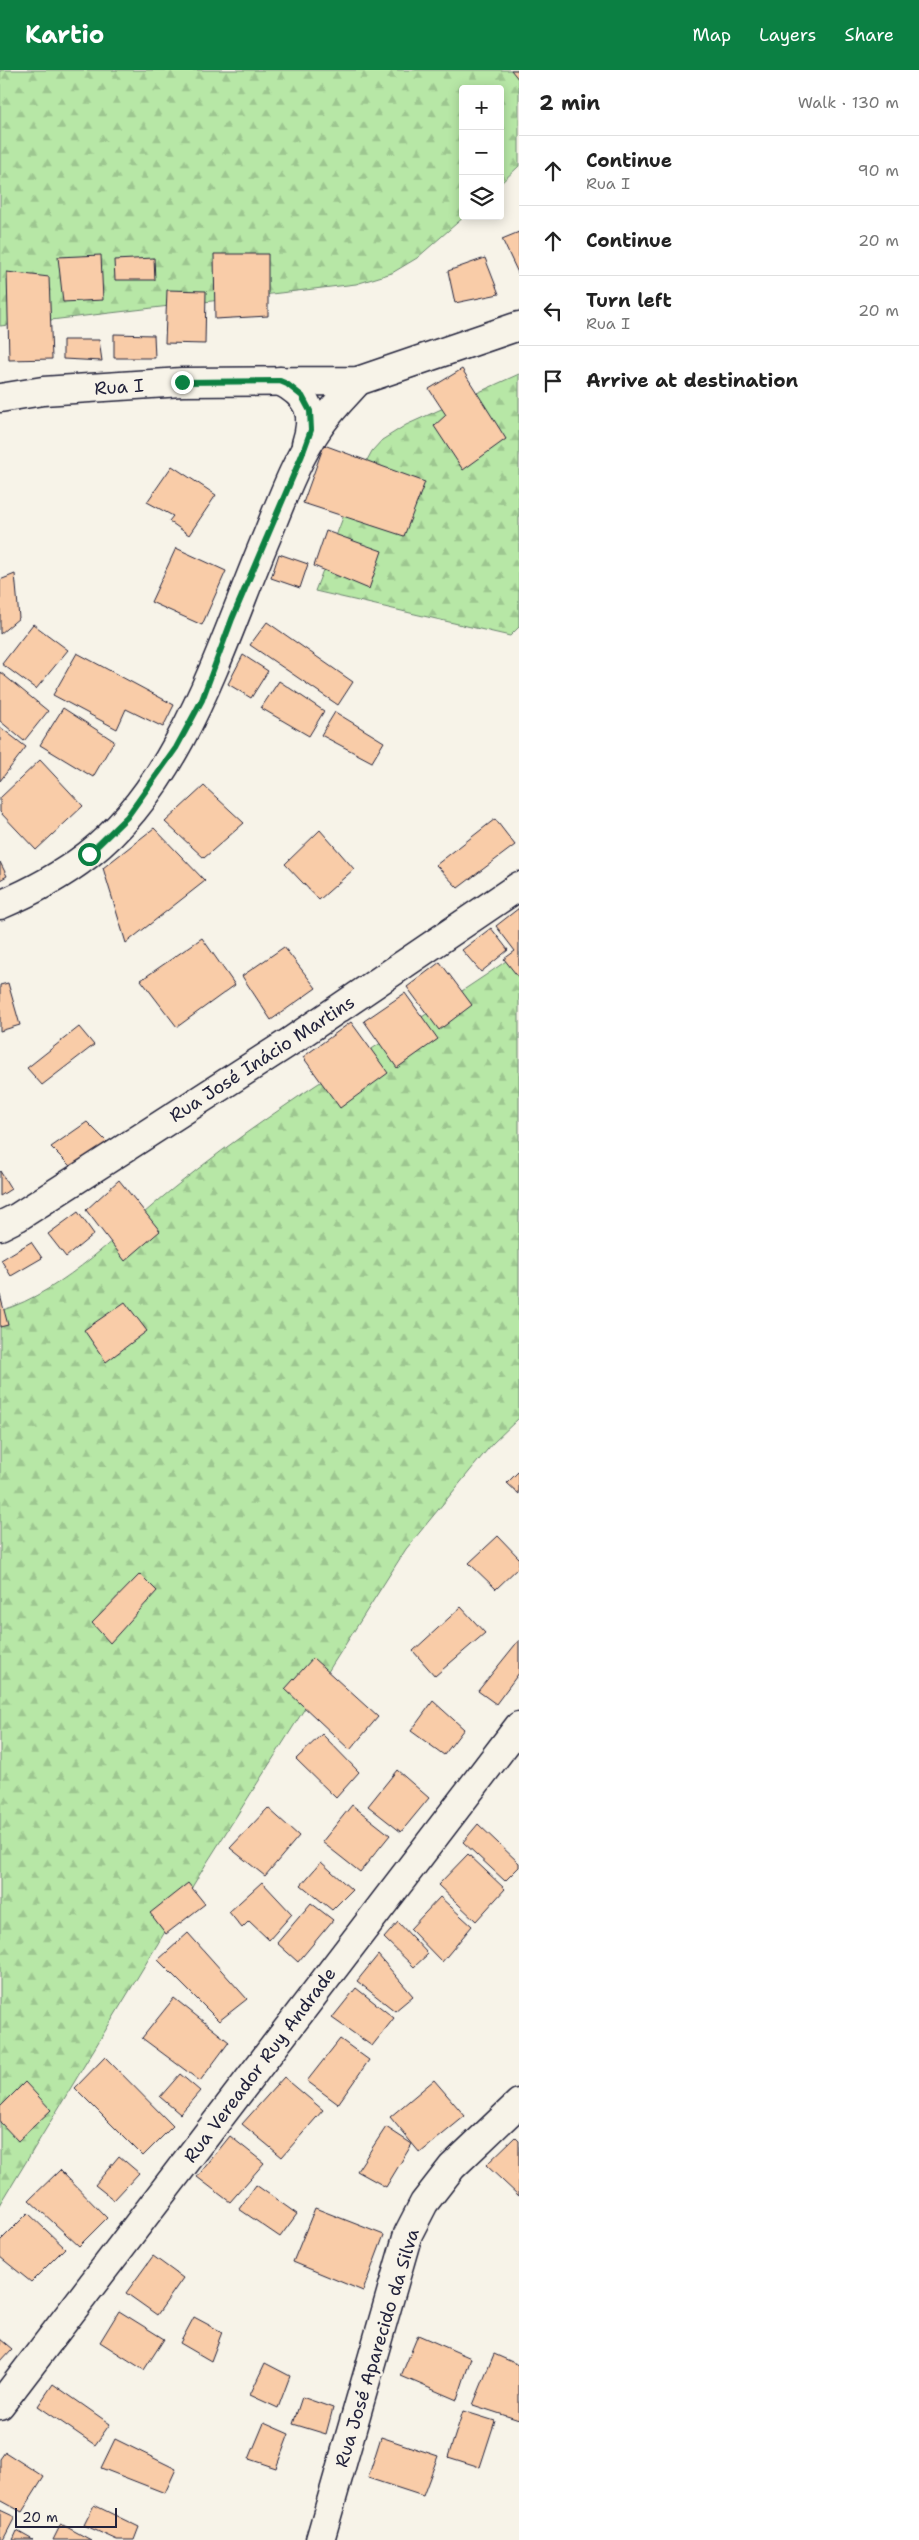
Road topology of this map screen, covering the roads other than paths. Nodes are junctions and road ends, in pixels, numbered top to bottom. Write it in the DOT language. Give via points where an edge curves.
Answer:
graph roads {
  1 [pos="519,326"];
  2 [pos="280,381"];
  3 [pos="358,381"];
  4 [pos="0,398"];
  5 [pos="302,455"];
  6 [pos="519,886"];
  7 [pos="0,905"];
  8 [pos="0,1226"];
  9 [pos="519,1726"];
  10 [pos="519,2103"];
  11 [pos="0,2405"];
  12 [pos="320,2540"];
  1 -- 3 [label="street, Rua I"];
  2 -- 3 [label="street, Rua I"];
  2 -- 4 [label="street, Rua I" via="182,382 43,391"];
  2 -- 5 [label="street" via="302,396 310,411 311,430"];
  3 -- 5 [label="street" via="319,427"];
  5 -- 7 [label="street" via="232,619 202,700 157,778 127,817 89,854 31,892"];
  6 -- 8 [label="street, Rua José Inácio Martins" via="288,1043"];
  9 -- 11 [label="street, Rua Vereador Ruy Andrade"];
  10 -- 12 [label="street, Rua José Aparecido da Silva" via="452,2167 424,2203 408,2234"];
}
